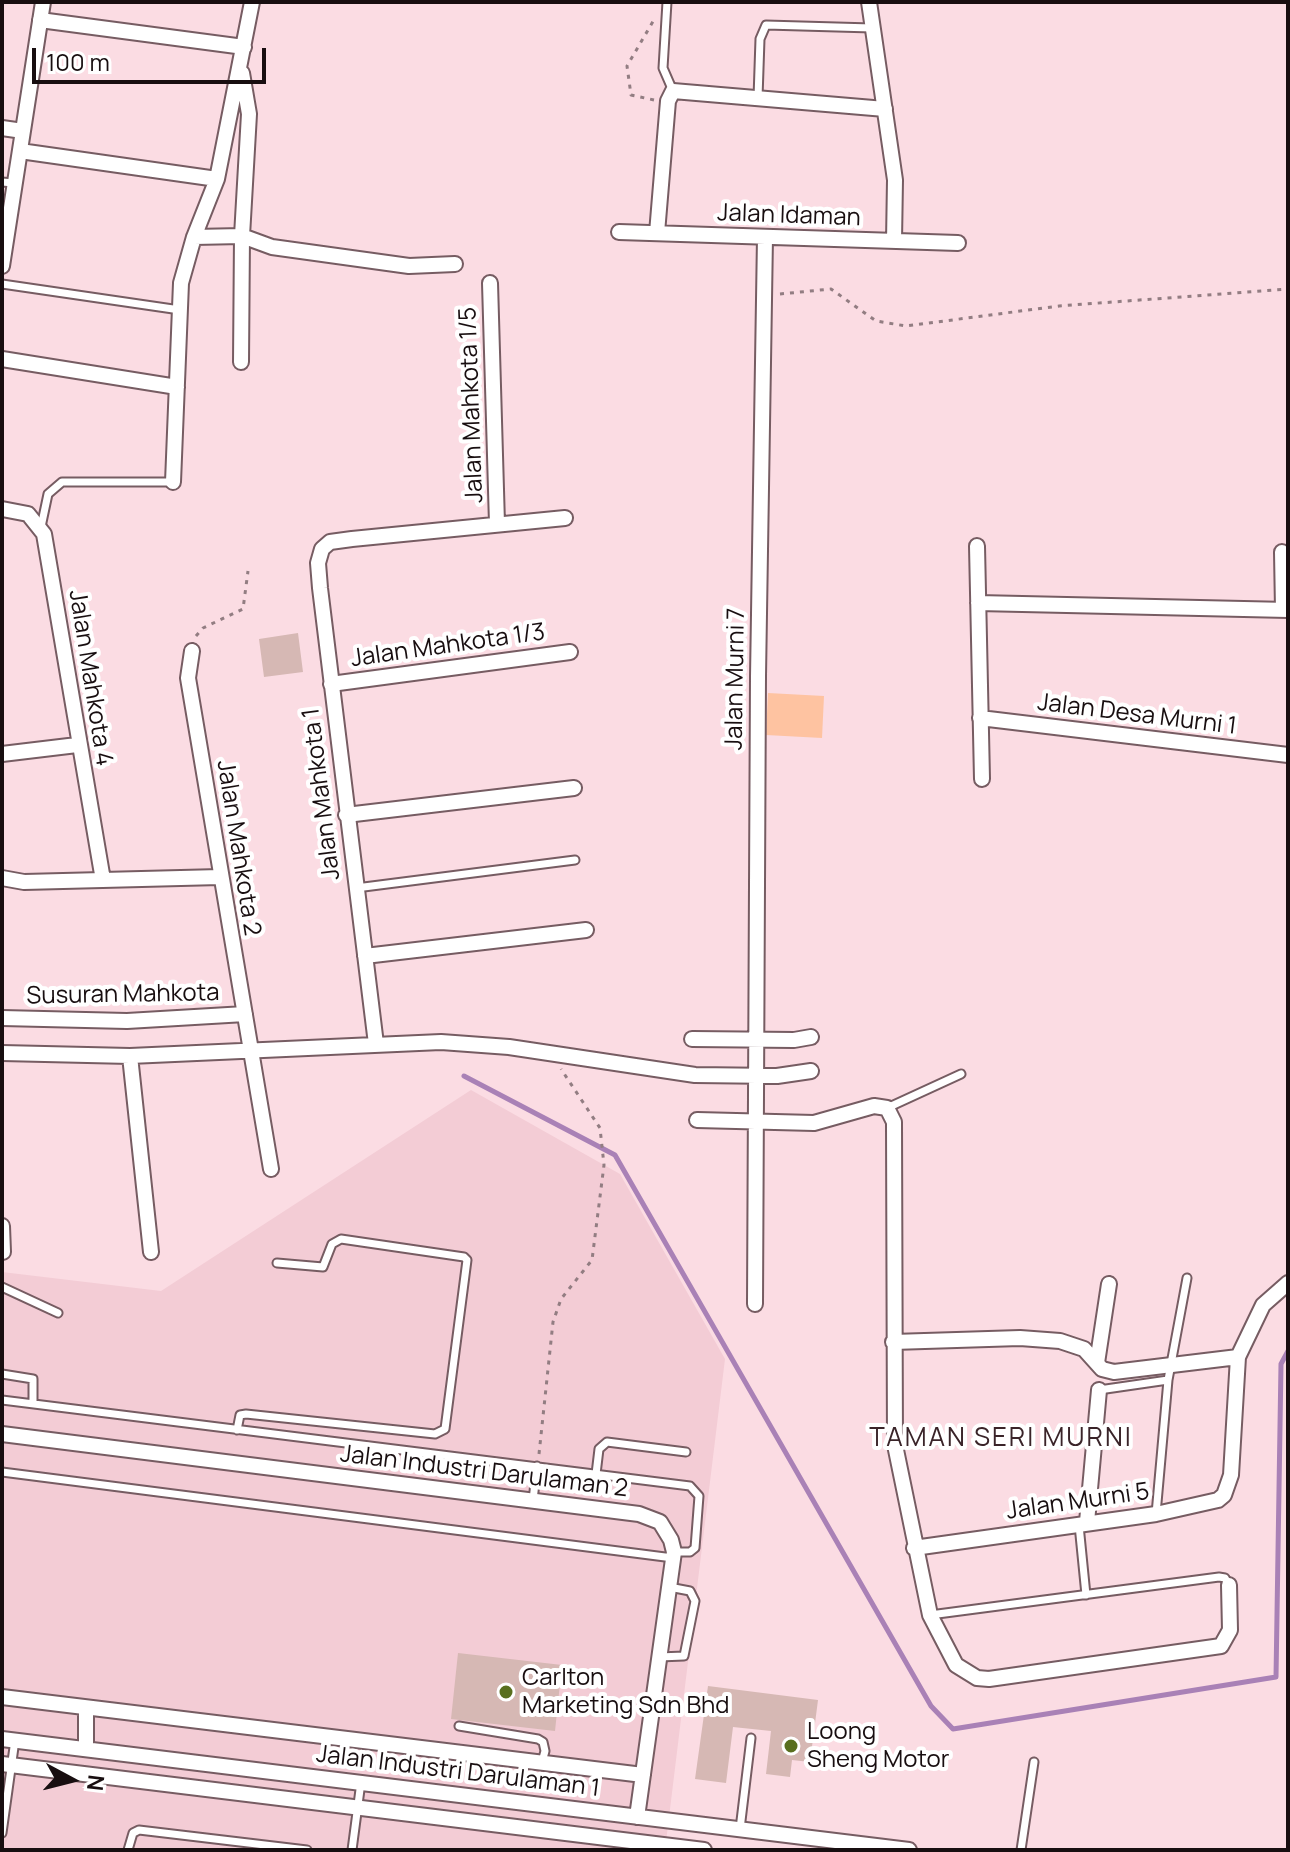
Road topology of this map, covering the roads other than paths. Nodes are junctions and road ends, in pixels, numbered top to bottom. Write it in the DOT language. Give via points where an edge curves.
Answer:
graph roads {
  1 [pos="43,2"];
  2 [pos="252,2"];
  3 [pos="667,2"];
  4 [pos="869,2"];
  5 [pos="40,20"];
  6 [pos="873,29"];
  7 [pos="244,47"];
  8 [pos="241,68"];
  9 [pos="670,96"];
  10 [pos="758,98"];
  11 [pos="885,109"];
  12 [pos="2,128"];
  13 [pos="23,131"];
  14 [pos="20,151"];
  15 [pos="217,179"];
  16 [pos="8,183"];
  17 [pos="619,232"];
  18 [pos="4,233"];
  19 [pos="657,233"];
  20 [pos="242,236"];
  21 [pos="194,237"];
  22 [pos="765,237"];
  23 [pos="894,241"];
  24 [pos="958,243"];
  25 [pos="455,264"];
  26 [pos="2,266"];
  27 [pos="490,283"];
  28 [pos="2,284"];
  29 [pos="180,310"];
  30 [pos="2,359"];
  31 [pos="241,362"];
  32 [pos="177,387"];
  33 [pos="173,482"];
  34 [pos="2,509"];
  35 [pos="565,518"];
  36 [pos="497,524"];
  37 [pos="41,527"];
  38 [pos="977,546"];
  39 [pos="1282,552"];
  40 [pos="978,603"];
  41 [pos="1286,610"];
  42 [pos="192,651"];
  43 [pos="570,652"];
  44 [pos="331,684"];
  45 [pos="980,718"];
  46 [pos="77,745"];
  47 [pos="3,752"];
  48 [pos="1288,755"];
  49 [pos="982,779"];
  50 [pos="574,788"];
  51 [pos="346,815"];
  52 [pos="575,860"];
  53 [pos="220,877"];
  54 [pos="2,878"];
  55 [pos="103,880"];
  56 [pos="356,888"];
  57 [pos="586,930"];
  58 [pos="365,956"];
  59 [pos="245,1014"];
  60 [pos="2,1018"];
  61 [pos="811,1037"];
  62 [pos="692,1039"];
  63 [pos="757,1040"];
  64 [pos="376,1044"];
  65 [pos="253,1051"];
  66 [pos="2,1053"];
  67 [pos="130,1056"];
  68 [pos="811,1071"];
  69 [pos="961,1074"];
  70 [pos="756,1077"];
  71 [pos="887,1108"];
  72 [pos="697,1120"];
  73 [pos="756,1121"];
  74 [pos="271,1169"];
  75 [pos="2,1226"];
  76 [pos="3,1252"];
  77 [pos="151,1252"];
  78 [pos="277,1263"];
  79 [pos="1187,1278"];
  80 [pos="1288,1283"];
  81 [pos="1109,1284"];
  82 [pos="2,1287"];
  83 [pos="755,1304"];
  84 [pos="58,1313"];
  85 [pos="893,1342"];
  86 [pos="1238,1357"];
  87 [pos="1097,1363"];
  88 [pos="1169,1373"];
  89 [pos="2,1374"];
  90 [pos="1099,1390"];
  91 [pos="2,1400"];
  92 [pos="33,1403"];
  93 [pos="237,1430"];
  94 [pos="2,1434"];
  95 [pos="686,1452"];
  96 [pos="537,1466"];
  97 [pos="2,1472"];
  98 [pos="596,1474"];
  99 [pos="533,1500"];
  100 [pos="1156,1514"];
  101 [pos="1082,1522"];
  102 [pos="914,1548"];
  103 [pos="673,1555"];
  104 [pos="1229,1585"];
  105 [pos="669,1587"];
  106 [pos="1086,1595"];
  107 [pos="930,1615"];
  108 [pos="659,1657"];
  109 [pos="2,1697"];
  110 [pos="86,1708"];
  111 [pos="459,1726"];
  112 [pos="751,1738"];
  113 [pos="8,1740"];
  114 [pos="86,1749"];
  115 [pos="1034,1762"];
  116 [pos="542,1763"];
  117 [pos="7,1764"];
  118 [pos="643,1775"];
  119 [pos="361,1782"];
  120 [pos="358,1808"];
  121 [pos="637,1817"];
  122 [pos="740,1829"];
  123 [pos="2,1833"];
  124 [pos="128,1850"];
  125 [pos="307,1850"];
  126 [pos="352,1850"];
  127 [pos="704,1850"];
  128 [pos="909,1850"];
  129 [pos="1021,1850"];
  1 -- 5 [label="street"];
  2 -- 7 [label="street"];
  3 -- 9 [label="lane" via="663,68"];
  4 -- 6 [label="street"];
  5 -- 7 [label="street"];
  5 -- 13 [label="street"];
  6 -- 10 [label="lane" via="766,25 760,39"];
  6 -- 11 [label="street"];
  7 -- 8 [label="street"];
  8 -- 15 [label="street"];
  8 -- 20 [label="street" via="249,114"];
  9 -- 10 [label="street"];
  9 -- 19 [label="street"];
  10 -- 11 [label="street"];
  11 -- 23 [label="street" via="895,180"];
  12 -- 13 [label="street"];
  13 -- 14 [label="street"];
  14 -- 15 [label="street"];
  14 -- 16 [label="street"];
  15 -- 21 [label="street"];
  16 -- 18 [label="street"];
  17 -- 19 [label="street, Jalan Idaman"];
  18 -- 26 [label="street"];
  19 -- 22 [label="street, Jalan Idaman"];
  20 -- 21 [label="street"];
  20 -- 25 [label="street" via="272,247 409,266"];
  20 -- 31 [label="street"];
  21 -- 29 [label="street" via="181,283"];
  22 -- 23 [label="street, Jalan Idaman"];
  22 -- 63 [label="street, Jalan Murni 7"];
  23 -- 24 [label="street, Jalan Idaman"];
  27 -- 36 [label="street, Jalan Mahkota 1/5"];
  28 -- 29 [label="lane"];
  29 -- 32 [label="street"];
  30 -- 32 [label="street"];
  32 -- 33 [label="street"];
  33 -- 37 [label="lane" via="62,482 48,494"];
  34 -- 37 [label="street" via="28,514"];
  35 -- 36 [label="street"];
  36 -- 44 [label="street, Jalan Mahkota 1" via="330,542 322,549 318,563"];
  37 -- 46 [label="street, Jalan Mahkota 4"];
  38 -- 40 [label="street"];
  39 -- 41 [label="street"];
  40 -- 41 [label="street"];
  40 -- 45 [label="street"];
  42 -- 53 [label="street, Jalan Mahkota 2" via="188,678"];
  43 -- 44 [label="street, Jalan Mahkota 1/3"];
  44 -- 51 [label="street, Jalan Mahkota 1"];
  45 -- 48 [label="street, Jalan Desa Murni 1"];
  45 -- 49 [label="street"];
  46 -- 47 [label="street"];
  46 -- 55 [label="street, Jalan Mahkota 4"];
  50 -- 51 [label="street"];
  51 -- 56 [label="street, Jalan Mahkota 1"];
  52 -- 56 [label="lane"];
  53 -- 55 [label="street"];
  53 -- 59 [label="street, Jalan Mahkota 2"];
  54 -- 55 [label="street"];
  56 -- 58 [label="street, Jalan Mahkota 1"];
  57 -- 58 [label="street"];
  58 -- 64 [label="street, Jalan Mahkota 1"];
  59 -- 60 [label="street, Susuran Mahkota" via="127,1021"];
  59 -- 65 [label="street, Jalan Mahkota 2"];
  61 -- 63 [label="street"];
  62 -- 63 [label="street"];
  63 -- 70 [label="street, Jalan Murni 7"];
  64 -- 65 [label="street"];
  64 -- 70 [label="street" via="441,1042 695,1075"];
  65 -- 67 [label="street"];
  65 -- 74 [label="street, Jalan Mahkota 2"];
  66 -- 67 [label="street"];
  67 -- 77 [label="street"];
  68 -- 70 [label="street"];
  69 -- 71 [label="lane"];
  70 -- 73 [label="street, Jalan Murni 7"];
  71 -- 73 [label="street" via="863,1107 826,1122"];
  71 -- 85 [label="street" via="897,1141"];
  72 -- 73 [label="street"];
  73 -- 83 [label="street, Jalan Murni 7"];
  75 -- 76 [label="street"];
  78 -- 93 [label="lane" via="323,1267 332,1244 341,1239 464,1257 445,1429 435,1434 243,1414"];
  79 -- 88 [label="lane"];
  80 -- 86 [label="street" via="1263,1305"];
  81 -- 87 [label="street"];
  82 -- 84 [label="lane"];
  85 -- 87 [label="street" via="1051,1340 1084,1349"];
  85 -- 102 [label="street" via="895,1445"];
  86 -- 88 [label="street"];
  86 -- 100 [label="street, Jalan Murni 5" via="1231,1475 1224,1495"];
  87 -- 88 [label="street" via="1114,1372"];
  88 -- 90 [label="lane"];
  88 -- 100 [label="lane"];
  89 -- 92 [label="lane" via="33,1379"];
  90 -- 101 [label="street"];
  91 -- 92 [label="lane"];
  92 -- 93 [label="lane"];
  93 -- 96 [label="lane"];
  94 -- 99 [label="street, Jalan Industri Darulaman 2"];
  95 -- 98 [label="lane" via="607,1442 599,1449"];
  96 -- 98 [label="lane"];
  96 -- 99 [label="lane"];
  97 -- 103 [label="lane"];
  98 -- 103 [label="lane" via="695,1488 695,1548"];
  99 -- 103 [label="street, Jalan Industri Darulaman 2" via="639,1514 660,1522"];
  100 -- 101 [label="street, Jalan Murni 5"];
  101 -- 102 [label="street, Jalan Murni 5"];
  101 -- 106 [label="lane"];
  102 -- 107 [label="street"];
  103 -- 105 [label="street"];
  104 -- 106 [label="lane" via="1219,1577"];
  104 -- 107 [label="street" via="1230,1630 1221,1646 989,1679 956,1665"];
  105 -- 108 [label="street"];
  105 -- 108 [label="lane" via="690,1591 695,1601 684,1656"];
  106 -- 107 [label="lane"];
  108 -- 118 [label="street"];
  109 -- 110 [label="street"];
  110 -- 114 [label="street"];
  110 -- 116 [label="street"];
  111 -- 116 [label="lane" via="538,1739 545,1751"];
  112 -- 122 [label="lane"];
  113 -- 114 [label="street, Jalan Industri Darulaman 1"];
  113 -- 117 [label="lane"];
  114 -- 119 [label="street, Jalan Industri Darulaman 1"];
  115 -- 129 [label="lane"];
  116 -- 118 [label="street"];
  117 -- 120 [label="street, Jalan Industri Darulaman 1"];
  117 -- 123 [label="lane"];
  118 -- 121 [label="street"];
  119 -- 120 [label="lane"];
  119 -- 121 [label="street, Jalan Industri Darulaman 1"];
  120 -- 126 [label="lane"];
  120 -- 127 [label="street, Jalan Industri Darulaman 1"];
  121 -- 122 [label="street, Jalan Industri Darulaman 1"];
  122 -- 128 [label="street, Jalan Industri Darulaman 1"];
  124 -- 125 [label="lane" via="139,1830"];
}
